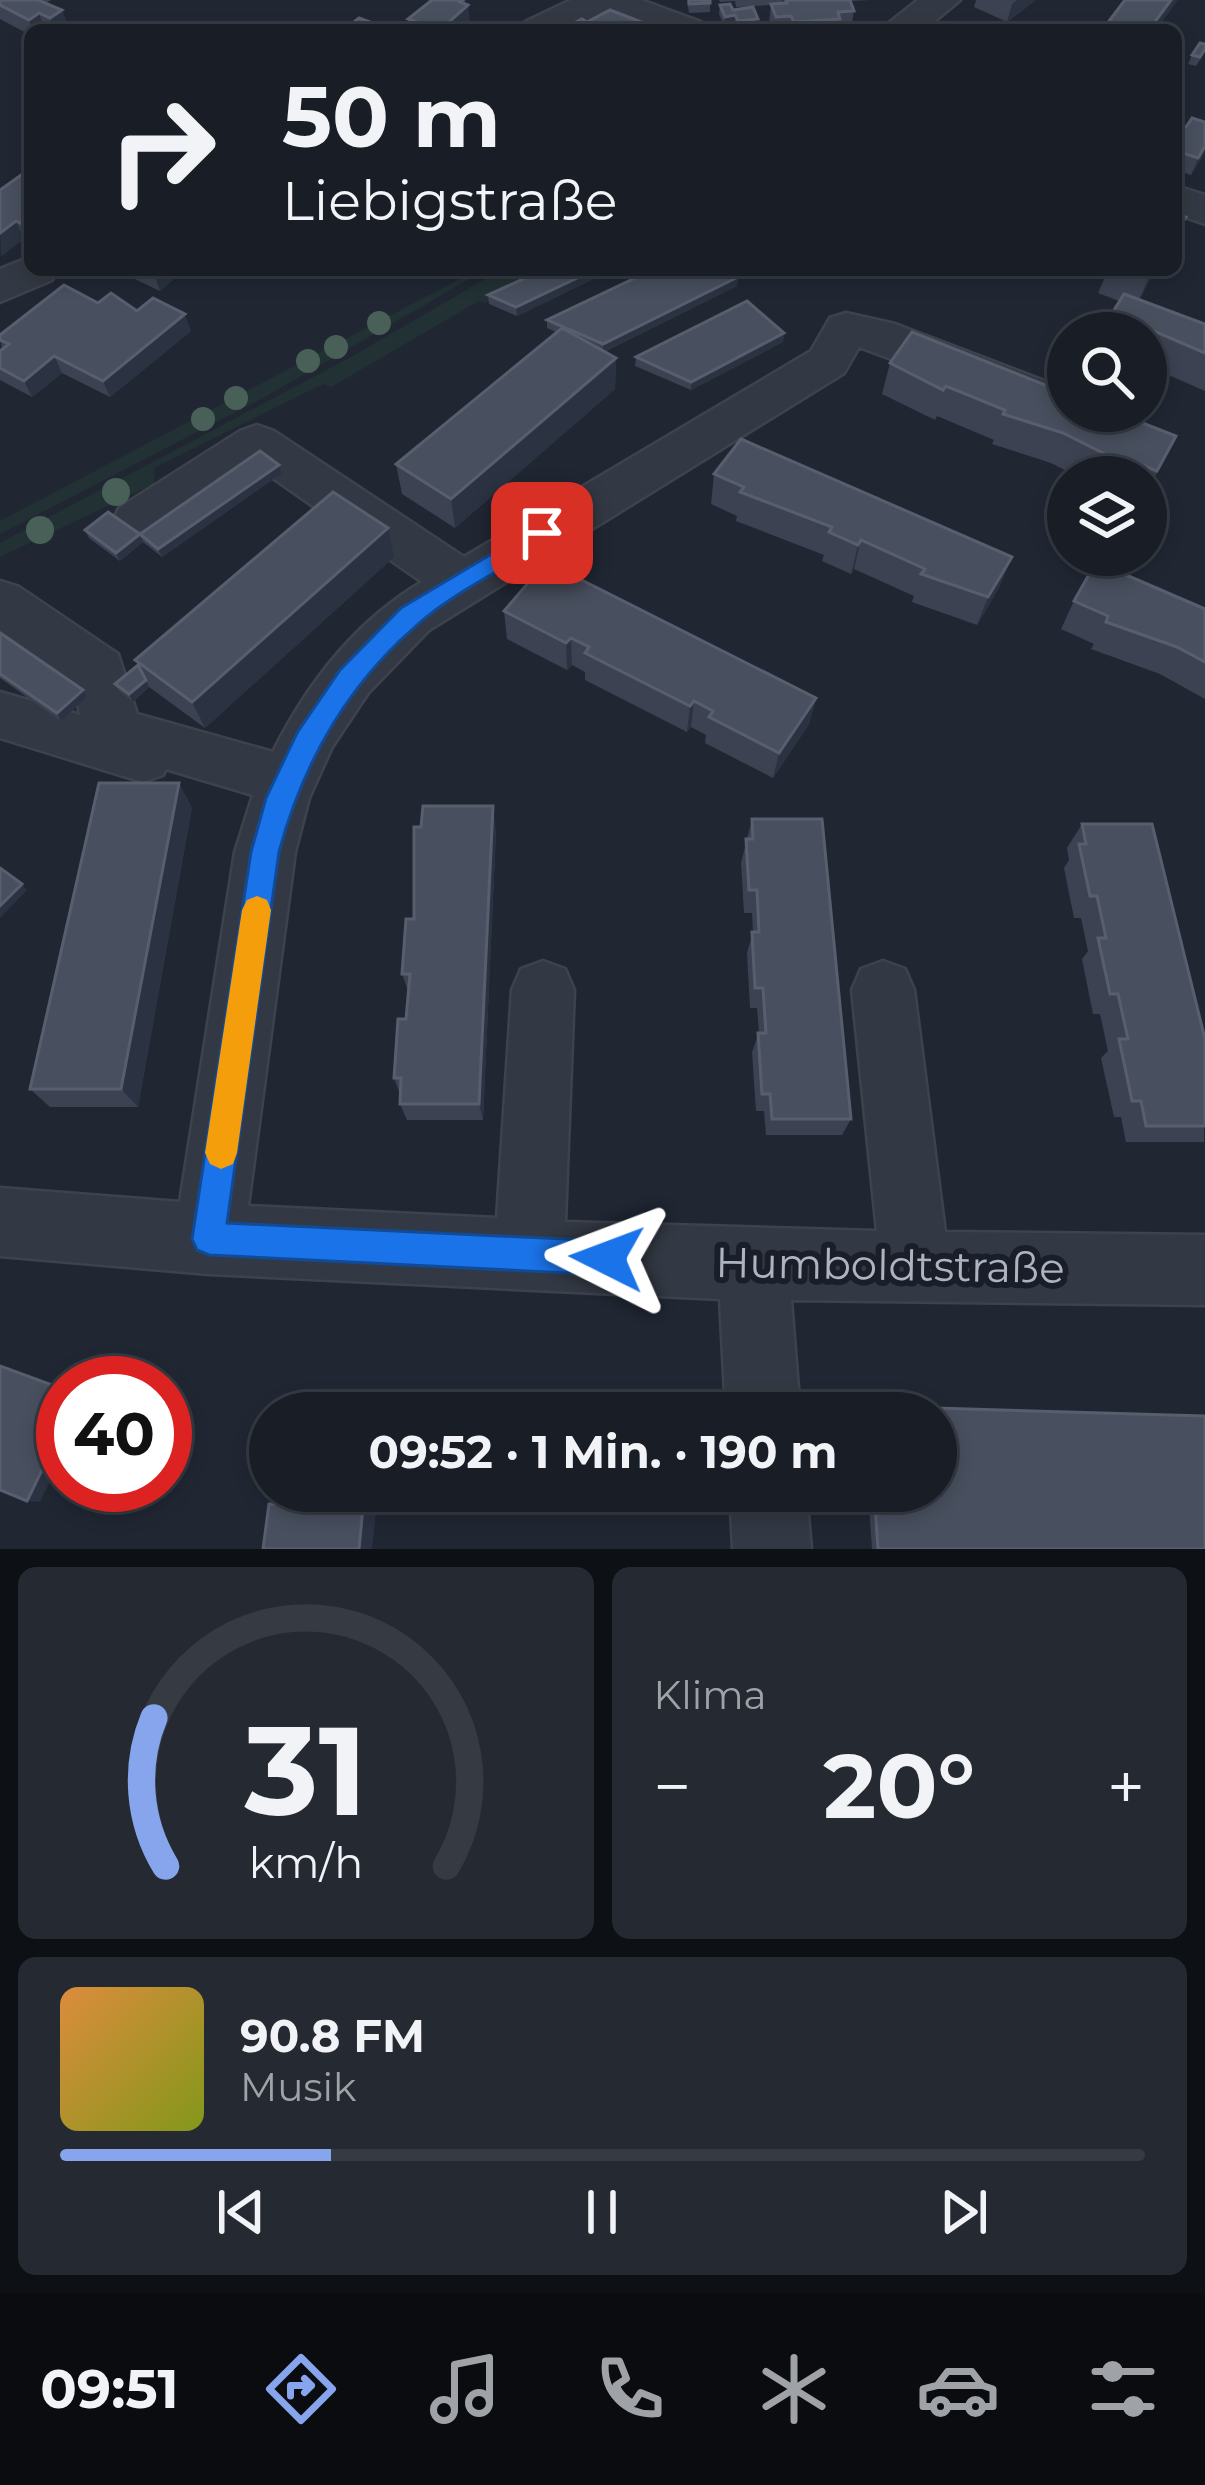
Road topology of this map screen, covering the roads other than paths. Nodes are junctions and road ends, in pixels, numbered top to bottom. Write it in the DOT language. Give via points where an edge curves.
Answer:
graph roads {
  1 [pos="604,0"];
  2 [pos="922,14"];
  3 [pos="551,24"];
  4 [pos="671,24"];
  5 [pos="953,24"];
  6 [pos="1047,400"];
  7 [pos="137,522"];
  8 [pos="460,582"];
  9 [pos="0,602"];
  10 [pos="0,716"];
  11 [pos="284,789"];
  12 [pos="543,990"];
  13 [pos="884,990"];
  14 [pos="0,1222"];
  15 [pos="209,1239"];
  16 [pos="529,1254"];
  17 [pos="753,1264"];
  18 [pos="915,1266"];
  19 [pos="1205,1270"];
  20 [pos="762,1392"];
  21 [pos="769,1512"];
  22 [pos="772,1549"];
  1 -- 3 [label="street"];
  1 -- 4 [label="street"];
  2 -- 5 [label="street"];
  6 -- 8 [label="street" via="879,334 846,329 828,362"];
  7 -- 8 [label="street" via="257,443"];
  8 -- 11 [label="street" via="410,615 349,677"];
  9 -- 11 [label="street" via="99,670 107,718 119,732"];
  10 -- 11 [label="street"];
  11 -- 15 [label="street" via="265,852"];
  12 -- 16 [label="street"];
  13 -- 18 [label="street"];
  14 -- 15 [label="street, Humboldtstraße"];
  15 -- 16 [label="street, Humboldtstraße"];
  16 -- 17 [label="street, Humboldtstraße"];
  17 -- 18 [label="street, Humboldtstraße"];
  17 -- 20 [label="street"];
  18 -- 19 [label="street, Humboldtstraße"];
  21 -- 22 [label="street"];
}
